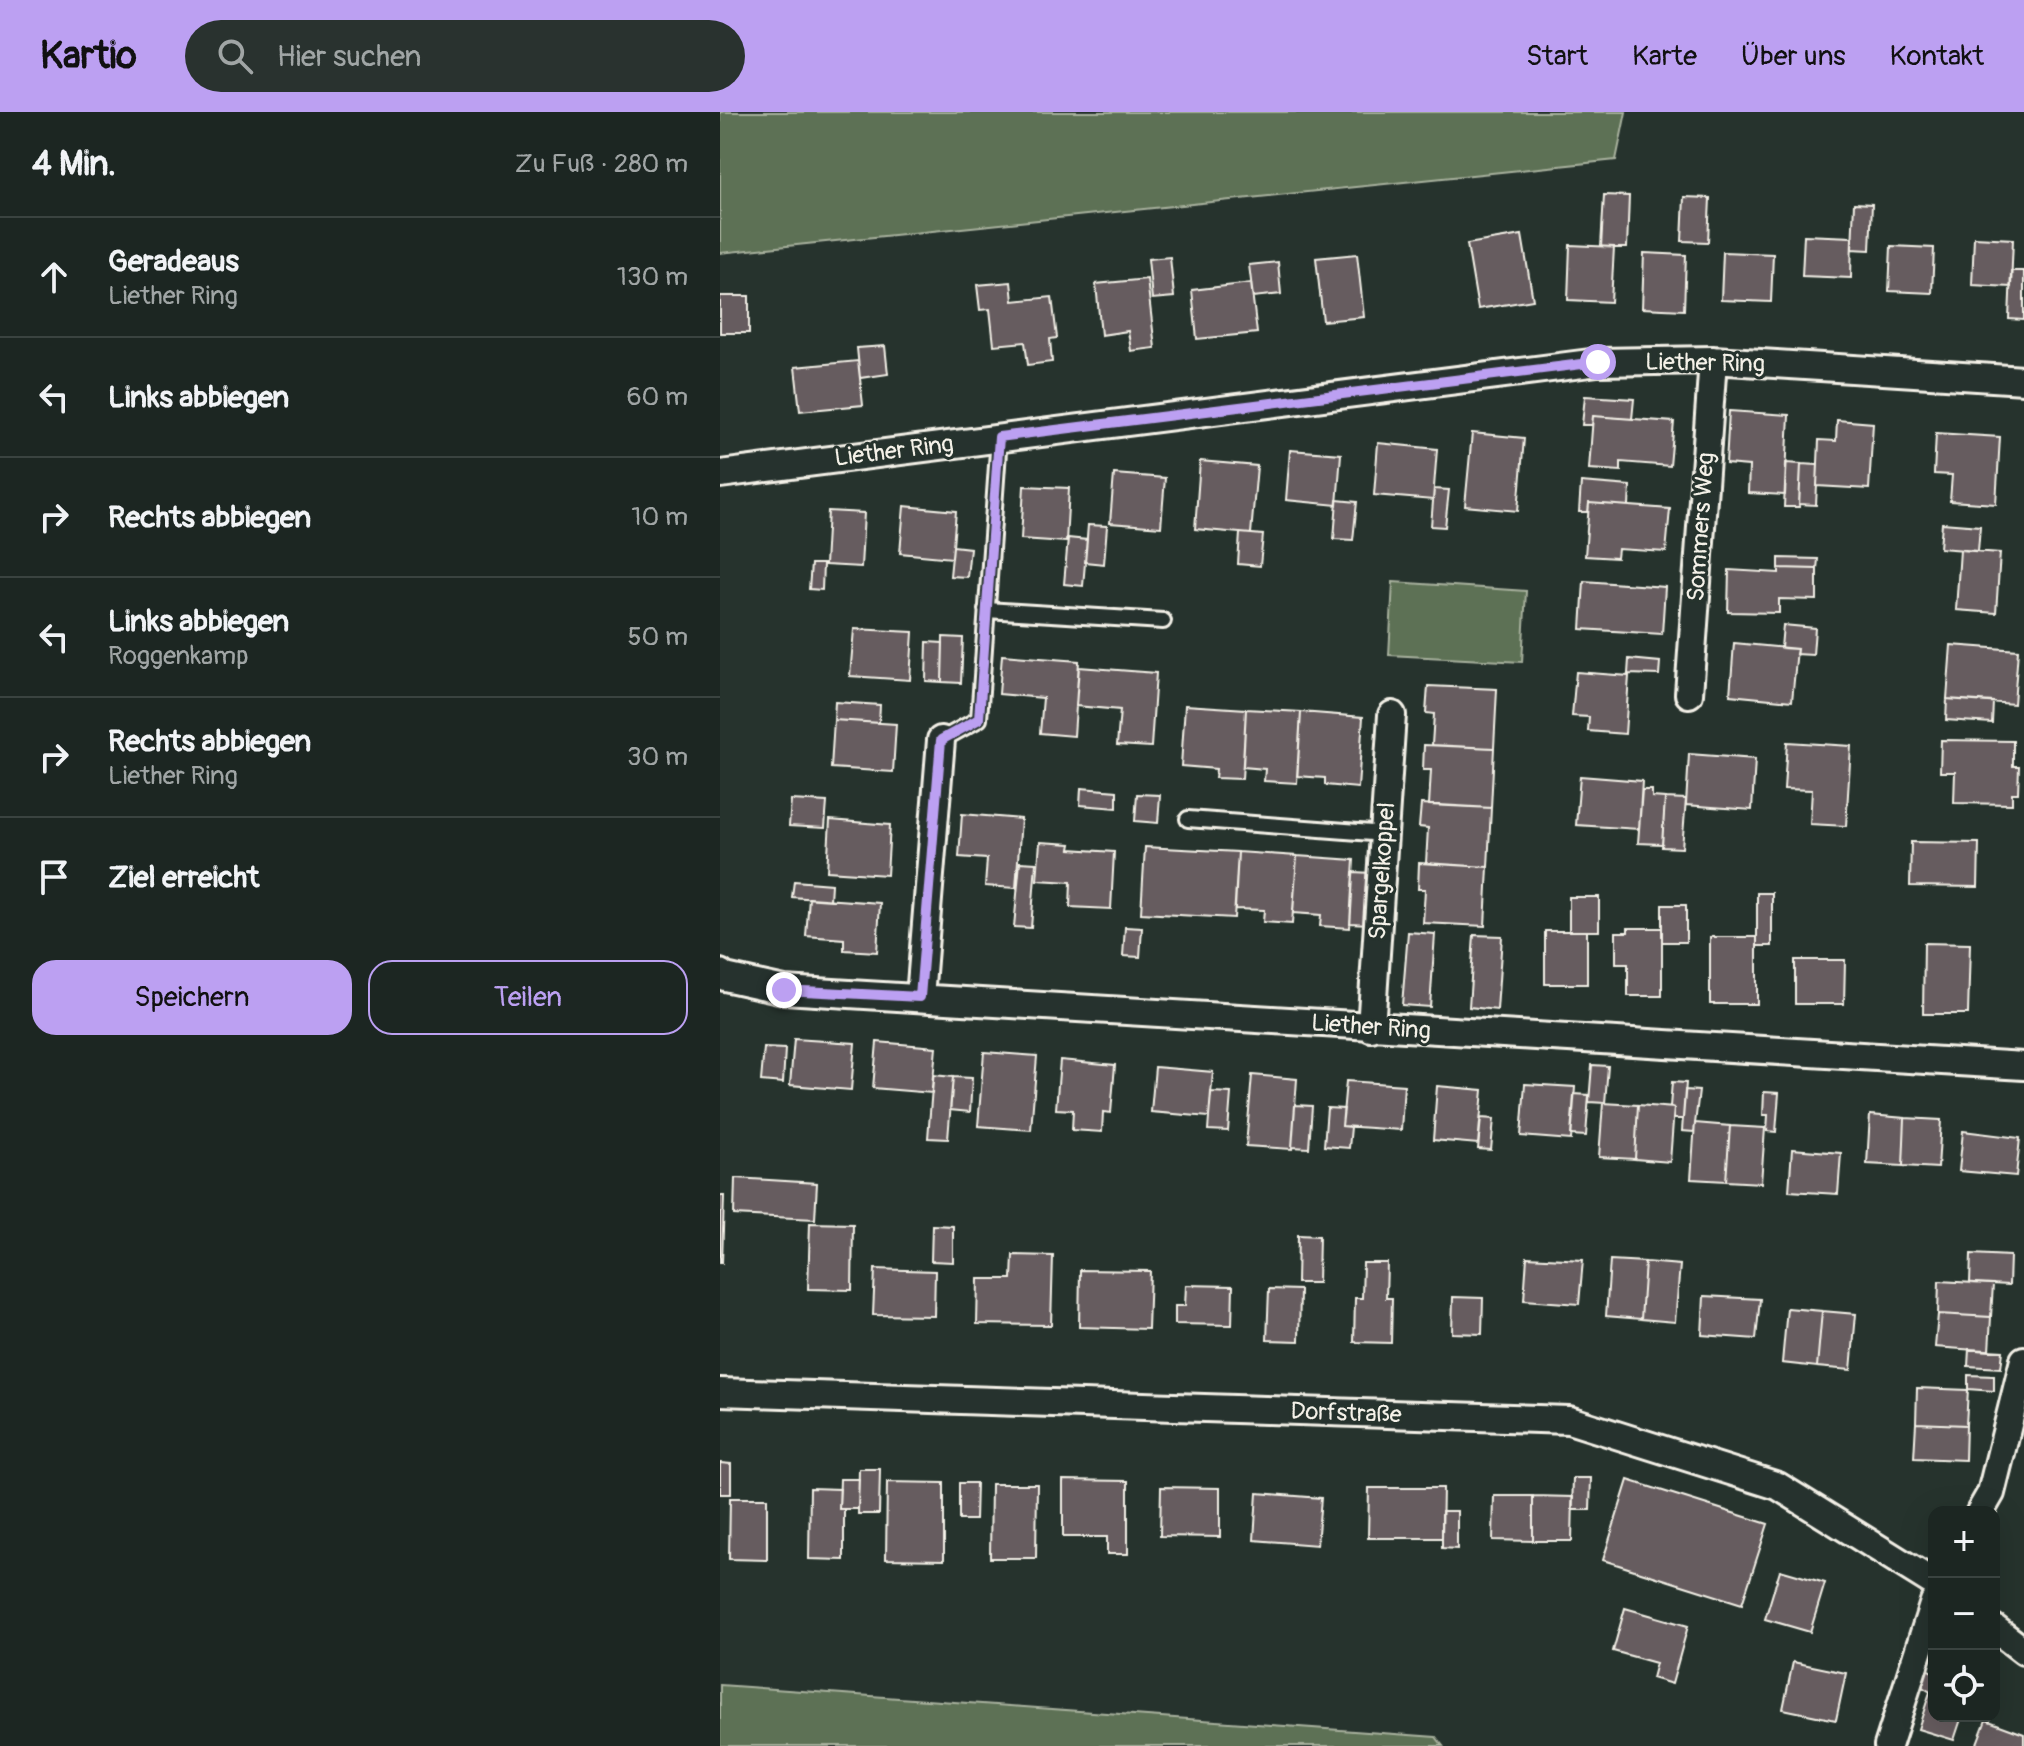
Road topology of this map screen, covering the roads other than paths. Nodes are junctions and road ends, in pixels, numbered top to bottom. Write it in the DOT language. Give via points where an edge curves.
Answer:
graph roads {
  1 [pos="1713,360"];
  2 [pos="2024,380"];
  3 [pos="999,437"];
  4 [pos="720,474"];
  5 [pos="986,610"];
  6 [pos="1163,621"];
  7 [pos="1689,694"];
  8 [pos="1392,715"];
  9 [pos="941,740"];
  10 [pos="1188,819"];
  11 [pos="1385,834"];
  12 [pos="720,973"];
  13 [pos="920,997"];
  14 [pos="1371,1028"];
  15 [pos="2024,1066"];
  16 [pos="2024,1360"];
  17 [pos="720,1392"];
  18 [pos="1983,1506"];
  19 [pos="1928,1579"];
  20 [pos="1928,1621"];
  21 [pos="2000,1633"];
  22 [pos="2024,1651"];
  23 [pos="1888,1746"];
  1 -- 2 [label="street, Liether Ring"];
  1 -- 3 [label="street, Liether Ring" via="1598,362"];
  1 -- 7 [label="street, Sommers Weg"];
  3 -- 4 [label="street, Liether Ring"];
  3 -- 5 [label="lane"];
  5 -- 6 [label="lane"];
  5 -- 9 [label="lane" via="979,719"];
  8 -- 11 [label="street, Spargelkoppel"];
  9 -- 13 [label="street"];
  10 -- 11 [label="lane"];
  11 -- 14 [label="street, Spargelkoppel"];
  12 -- 13 [label="street, Liether Ring" via="784,990"];
  13 -- 14 [label="street, Liether Ring"];
  14 -- 15 [label="street, Liether Ring"];
  16 -- 18 [label="street"];
  17 -- 19 [label="street, Dorfstraße" via="1569,1420 1778,1486"];
  20 -- 23 [label="street"];
  21 -- 22 [label="street"];
}
